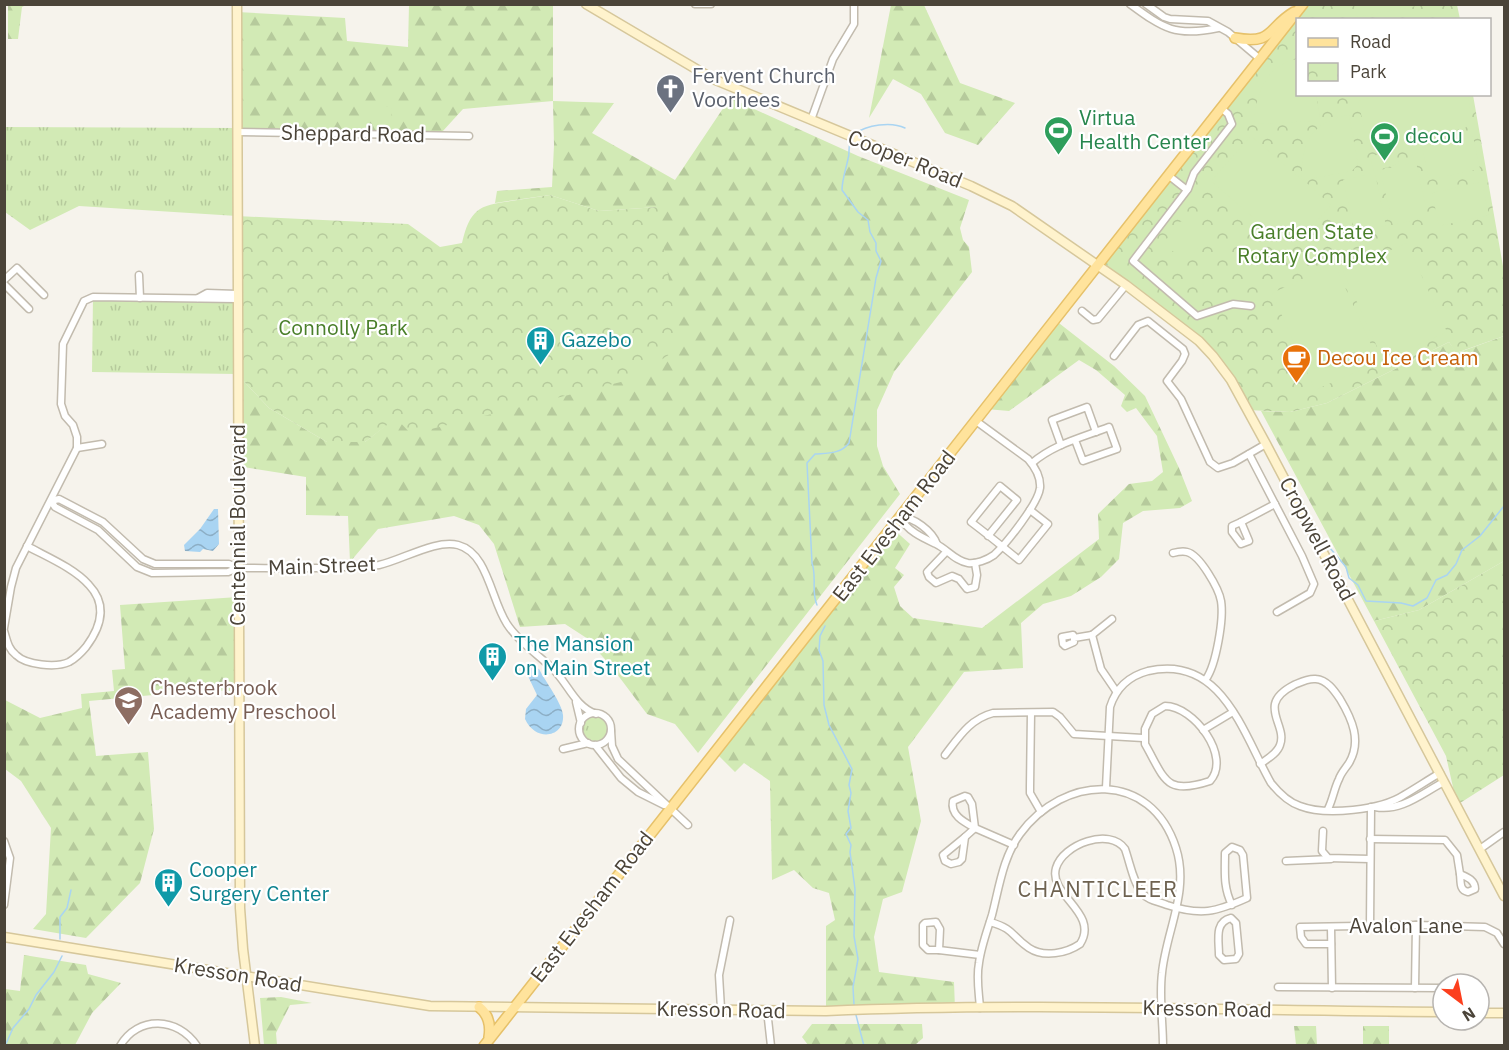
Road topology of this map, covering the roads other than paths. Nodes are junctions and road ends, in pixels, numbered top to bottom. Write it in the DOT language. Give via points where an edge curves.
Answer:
graph roads {
  1 [pos="237,4"];
  2 [pos="695,4"];
  3 [pos="711,4"];
  4 [pos="854,4"];
  5 [pos="1130,4"];
  6 [pos="1146,4"];
  7 [pos="591,6"];
  8 [pos="1302,6"];
  9 [pos="1218,28"];
  10 [pos="1235,38"];
  11 [pos="1260,59"];
  12 [pos="1221,108"];
  13 [pos="811,120"];
  14 [pos="237,132"];
  15 [pos="469,136"];
  16 [pos="1168,175"];
  17 [pos="1187,190"];
  18 [pos="1060,239"];
  19 [pos="1098,265"];
  20 [pos="139,275"];
  21 [pos="4,282"];
  22 [pos="1126,285"];
  23 [pos="44,295"];
  24 [pos="237,296"];
  25 [pos="140,298"];
  26 [pos="1251,306"];
  27 [pos="29,309"];
  28 [pos="1082,311"];
  29 [pos="1114,356"];
  30 [pos="976,421"];
  31 [pos="1096,432"];
  32 [pos="1076,440"];
  33 [pos="102,444"];
  34 [pos="1266,444"];
  35 [pos="1061,445"];
  36 [pos="77,448"];
  37 [pos="1249,454"];
  38 [pos="1032,463"];
  39 [pos="51,501"];
  40 [pos="1275,504"];
  41 [pos="1030,510"];
  42 [pos="900,517"];
  43 [pos="1241,522"];
  44 [pos="988,536"];
  45 [pos="27,546"];
  46 [pos="1001,546"];
  47 [pos="946,552"];
  48 [pos="1173,553"];
  49 [pos="975,563"];
  50 [pos="238,568"];
  51 [pos="1276,612"];
  52 [pos="1112,619"];
  53 [pos="4,629"];
  54 [pos="1092,635"];
  55 [pos="1074,638"];
  56 [pos="1206,679"];
  57 [pos="1116,691"];
  58 [pos="574,698"];
  59 [pos="1233,712"];
  60 [pos="1031,713"];
  61 [pos="596,714"];
  62 [pos="581,723"];
  63 [pos="1203,730"];
  64 [pos="611,731"];
  65 [pos="1109,736"];
  66 [pos="1143,738"];
  67 [pos="591,744"];
  68 [pos="563,749"];
  69 [pos="945,755"];
  70 [pos="1260,764"];
  71 [pos="1442,777"];
  72 [pos="1107,788"];
  73 [pos="1373,806"];
  74 [pos="670,808"];
  75 [pos="1328,809"];
  76 [pos="1041,812"];
  77 [pos="688,825"];
  78 [pos="975,828"];
  79 [pos="1323,831"];
  80 [pos="1504,832"];
  81 [pos="966,837"];
  82 [pos="1370,839"];
  83 [pos="4,841"];
  84 [pos="1014,845"];
  85 [pos="1480,849"];
  86 [pos="1332,859"];
  87 [pos="1370,859"];
  88 [pos="1286,861"];
  89 [pos="1460,874"];
  90 [pos="6,878"];
  91 [pos="1504,896"];
  92 [pos="1232,904"];
  93 [pos="4,905"];
  94 [pos="1177,908"];
  95 [pos="1217,910"];
  96 [pos="730,920"];
  97 [pos="1222,921"];
  98 [pos="990,922"];
  99 [pos="1416,925"];
  100 [pos="1370,926"];
  101 [pos="1330,927"];
  102 [pos="4,937"];
  103 [pos="1331,944"];
  104 [pos="1504,945"];
  105 [pos="939,950"];
  106 [pos="980,955"];
  107 [pos="246,976"];
  108 [pos="1278,987"];
  109 [pos="1332,988"];
  110 [pos="1415,988"];
  111 [pos="1431,988"];
  112 [pos="479,1007"];
  113 [pos="513,1007"];
  114 [pos="980,1008"];
  115 [pos="1162,1008"];
  116 [pos="721,1009"];
  117 [pos="767,1010"];
  118 [pos="1431,1012"];
  119 [pos="486,1042"];
  120 [pos="120,1046"];
  121 [pos="197,1046"];
  122 [pos="255,1046"];
  123 [pos="771,1046"];
  124 [pos="1163,1046"];
  1 -- 14 [label="street, Centennial Boulevard"];
  2 -- 3 [label="street"];
  4 -- 13 [label="street" via="854,24 833,59"];
  5 -- 9 [label="street" via="1159,25 1178,32"];
  6 -- 9 [label="street" via="1170,19 1208,21"];
  7 -- 13 [label="street, Cooper Road" via="713,80"];
  8 -- 10 [label="main road" via="1262,39"];
  8 -- 11 [label="main road, East Evesham Road"];
  9 -- 10 [label="street"];
  10 -- 11 [label="street"];
  11 -- 12 [label="main road, East Evesham Road"];
  12 -- 16 [label="main road, East Evesham Road"];
  12 -- 17 [label="street" via="1232,124 1194,174"];
  13 -- 18 [label="street, Cooper Road" via="971,186 1012,206"];
  14 -- 15 [label="street, Sheppard Road"];
  14 -- 24 [label="street, Centennial Boulevard"];
  16 -- 17 [label="street"];
  16 -- 19 [label="main road, East Evesham Road"];
  17 -- 26 [label="street" via="1133,261 1197,316 1233,304"];
  18 -- 19 [label="street, Cropwell Road"];
  19 -- 22 [label="street, Cropwell Road"];
  19 -- 30 [label="main road, East Evesham Road"];
  20 -- 25 [label="street"];
  21 -- 23 [label="street" via="17,268"];
  21 -- 27 [label="street"];
  22 -- 28 [label="street" via="1098,319"];
  22 -- 34 [label="street, Cropwell Road" via="1212,354"];
  24 -- 25 [label="street" via="207,293 198,298"];
  24 -- 50 [label="street, Centennial Boulevard"];
  25 -- 36 [label="street" via="93,297 84,301 63,344 61,404 73,425"];
  29 -- 37 [label="street" via="1138,325 1148,321 1183,349 1182,361 1167,381 1181,399 1210,462 1218,468"];
  30 -- 38 [label="street"];
  30 -- 42 [label="main road, East Evesham Road"];
  31 -- 32 [label="street"];
  31 -- 32 [label="street" via="1109,428 1117,449 1083,461"];
  31 -- 35 [label="street" via="1087,407 1052,420"];
  32 -- 35 [label="street"];
  33 -- 36 [label="street"];
  34 -- 37 [label="street"];
  34 -- 71 [label="street, Cropwell Road"];
  35 -- 38 [label="street"];
  36 -- 39 [label="street"];
  37 -- 40 [label="street"];
  38 -- 41 [label="street" via="1040,488"];
  39 -- 45 [label="street"];
  39 -- 50 [label="street, Main Street" via="59,500 103,522 143,559 155,564 229,564"];
  40 -- 43 [label="street"];
  40 -- 51 [label="street" via="1314,584 1310,593"];
  41 -- 46 [label="street"];
  41 -- 46 [label="street" via="1048,524 1019,560"];
  42 -- 47 [label="street" via="904,524"];
  42 -- 74 [label="main road, East Evesham Road"];
  44 -- 44 [label="street" via="971,522 1000,486 1017,500"];
  44 -- 46 [label="street"];
  45 -- 53 [label="street" via="16,568"];
  45 -- 53 [label="street" via="82,577 98,599 100,625 80,654 68,663 53,664 26,661 16,655 8,646"];
  46 -- 49 [label="street" via="989,558"];
  47 -- 49 [label="street"];
  47 -- 49 [label="street" via="927,572 936,583 952,576 972,589 977,575"];
  48 -- 56 [label="street" via="1186,551 1198,557 1221,600 1220,635 1212,672"];
  50 -- 58 [label="street, Main Street" via="376,566 439,545 462,546 480,560 507,624 555,670"];
  50 -- 107 [label="street, Centennial Boulevard" via="240,908"];
  52 -- 54 [label="street"];
  54 -- 55 [label="street"];
  54 -- 57 [label="street" via="1101,669"];
  56 -- 57 [label="street" via="1160,669 1135,676"];
  56 -- 59 [label="street"];
  57 -- 65 [label="street" via="1110,707"];
  58 -- 61 [label="street, Main Street"];
  58 -- 62 [label="street, Main Street"];
  59 -- 63 [label="street"];
  59 -- 70 [label="street"];
  60 -- 65 [label="street" via="1053,712 1074,734"];
  60 -- 69 [label="street" via="986,715 965,729"];
  60 -- 76 [label="street" via="1029,787"];
  61 -- 62 [label="street"];
  61 -- 64 [label="street" via="607,719"];
  62 -- 67 [label="street" via="581,736"];
  63 -- 66 [label="street" via="1190,714 1165,706 1152,714"];
  63 -- 66 [label="street" via="1218,760 1217,769 1210,781 1182,787 1166,781"];
  64 -- 67 [label="street" via="605,741"];
  64 -- 74 [label="street" via="618,759"];
  65 -- 66 [label="street"];
  65 -- 72 [label="street"];
  67 -- 68 [label="street"];
  67 -- 74 [label="street" via="638,792"];
  70 -- 75 [label="street" via="1287,799 1307,808"];
  70 -- 75 [label="street" via="1280,745 1275,707 1278,698 1312,678 1326,683 1339,697 1355,731 1354,751"];
  71 -- 73 [label="street"];
  71 -- 85 [label="street, Cropwell Road"];
  72 -- 76 [label="street" via="1063,798"];
  72 -- 94 [label="street" via="1144,801 1168,829 1178,862"];
  73 -- 75 [label="street"];
  73 -- 82 [label="street"];
  74 -- 77 [label="street"];
  74 -- 113 [label="main road, East Evesham Road"];
  76 -- 84 [label="street"];
  78 -- 78 [label="street" via="958,817 952,808 954,801 968,797"];
  78 -- 81 [label="street"];
  78 -- 84 [label="street"];
  79 -- 86 [label="street" via="1322,851"];
  80 -- 85 [label="street"];
  81 -- 81 [label="street" via="943,855 945,861 951,864 962,859"];
  82 -- 87 [label="street"];
  82 -- 89 [label="street" via="1445,840 1457,855"];
  83 -- 90 [label="street" via="9,858"];
  84 -- 98 [label="street"];
  85 -- 91 [label="street, Cropwell Road"];
  86 -- 87 [label="street"];
  86 -- 88 [label="street"];
  87 -- 100 [label="street"];
  90 -- 93 [label="street"];
  92 -- 92 [label="street" via="1224,884 1225,853 1232,848 1243,855 1247,898"];
  92 -- 95 [label="street"];
  94 -- 95 [label="street"];
  94 -- 98 [label="street" via="1150,900 1140,891 1125,849 1114,839 1106,838 1075,847 1056,868 1058,882 1084,925 1080,944 1065,952 1040,952 1008,928"];
  94 -- 115 [label="street" via="1164,954"];
  95 -- 97 [label="street"];
  96 -- 116 [label="street" via="719,975"];
  97 -- 97 [label="street" via="1231,918 1236,923 1236,959 1224,960 1219,955"];
  98 -- 106 [label="street"];
  99 -- 100 [label="street, Avalon Lane"];
  99 -- 104 [label="street, Avalon Lane" via="1485,927 1497,933"];
  99 -- 110 [label="street"];
  100 -- 101 [label="street, Avalon Lane"];
  101 -- 103 [label="street"];
  101 -- 103 [label="street, Avalon Lane" via="1300,927 1306,944"];
  102 -- 107 [label="street, Kresson Road"];
  103 -- 109 [label="street"];
  105 -- 105 [label="street" via="928,950 923,945 925,922 936,922 940,929"];
  105 -- 106 [label="street"];
  106 -- 114 [label="street"];
  107 -- 112 [label="street, Kresson Road" via="430,1006"];
  107 -- 122 [label="street, Centennial Boulevard"];
  108 -- 109 [label="street"];
  109 -- 110 [label="street"];
  110 -- 111 [label="street"];
  112 -- 113 [label="street, Kresson Road"];
  112 -- 119 [label="main road" via="490,1023"];
  113 -- 116 [label="street, Kresson Road"];
  113 -- 119 [label="main road, East Evesham Road"];
  114 -- 115 [label="street, Kresson Road"];
  114 -- 117 [label="street, Kresson Road"];
  115 -- 118 [label="street, Kresson Road"];
  115 -- 124 [label="street"];
  116 -- 117 [label="street, Kresson Road"];
  117 -- 123 [label="street"];
  120 -- 121 [label="street" via="131,1031 158,1024 180,1028"];
}
